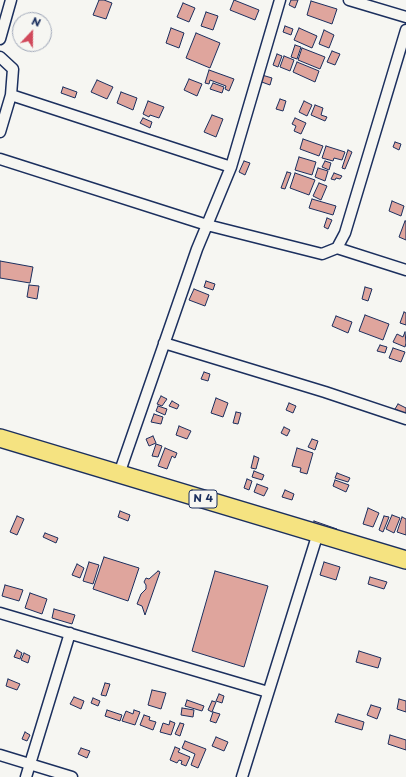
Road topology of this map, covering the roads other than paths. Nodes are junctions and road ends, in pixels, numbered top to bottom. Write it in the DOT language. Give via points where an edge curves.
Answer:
graph roads {
  1 [pos="11,0"];
  2 [pos="280,0"];
  3 [pos="349,0"];
  4 [pos="406,17"];
  5 [pos="406,30"];
  6 [pos="0,39"];
  7 [pos="0,57"];
  8 [pos="11,95"];
  9 [pos="0,132"];
  10 [pos="0,159"];
  11 [pos="231,167"];
  12 [pos="207,225"];
  13 [pos="337,248"];
  14 [pos="406,270"];
  15 [pos="164,343"];
  16 [pos="406,419"];
  17 [pos="0,438"];
  18 [pos="119,474"];
  19 [pos="318,533"];
  20 [pos="406,560"];
  21 [pos="0,613"];
  22 [pos="70,633"];
  23 [pos="268,692"];
  24 [pos="0,755"];
  25 [pos="30,764"];
  26 [pos="26,777"];
  27 [pos="72,777"];
  28 [pos="242,777"];
  1 -- 6 [label="street"];
  2 -- 11 [label="street"];
  3 -- 4 [label="street"];
  5 -- 13 [label="street" via="345,233"];
  7 -- 8 [label="street" via="13,70"];
  8 -- 9 [label="street"];
  8 -- 11 [label="street"];
  10 -- 12 [label="street"];
  11 -- 12 [label="street"];
  12 -- 13 [label="street" via="322,254"];
  12 -- 15 [label="street"];
  13 -- 14 [label="street"];
  15 -- 16 [label="street"];
  15 -- 18 [label="street"];
  17 -- 18 [label="highway, N 4"];
  18 -- 19 [label="highway, N 4"];
  19 -- 20 [label="highway, N 4"];
  19 -- 23 [label="street"];
  21 -- 22 [label="street"];
  22 -- 23 [label="street"];
  22 -- 25 [label="street"];
  23 -- 28 [label="street"];
  24 -- 25 [label="street"];
  25 -- 26 [label="street"];
  25 -- 27 [label="street"];
}
